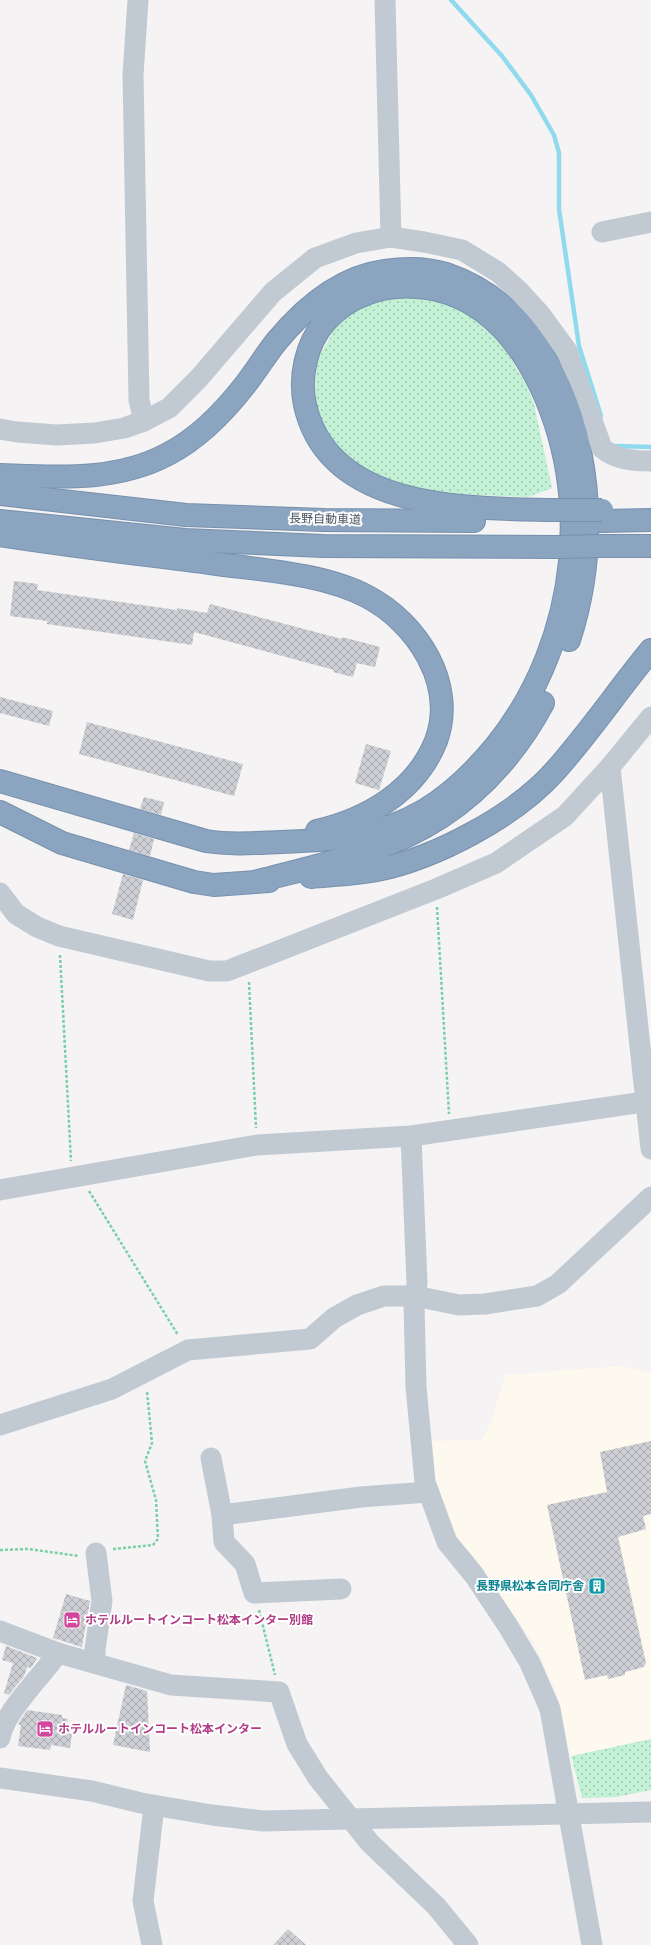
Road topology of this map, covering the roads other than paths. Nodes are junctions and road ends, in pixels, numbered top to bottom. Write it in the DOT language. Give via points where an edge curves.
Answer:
graph roads {
  1 [pos="138,0"];
  2 [pos="385,0"];
  3 [pos="651,222"];
  4 [pos="602,232"];
  5 [pos="391,237"];
  6 [pos="144,421"];
  7 [pos="0,429"];
  8 [pos="651,461"];
  9 [pos="0,475"];
  10 [pos="0,494"];
  11 [pos="651,511"];
  12 [pos="555,515"];
  13 [pos="602,515"];
  14 [pos="651,520"];
  15 [pos="0,521"];
  16 [pos="0,535"];
  17 [pos="651,546"];
  18 [pos="651,650"];
  19 [pos="651,717"];
  20 [pos="610,767"];
  21 [pos="0,772"];
  22 [pos="0,781"];
  23 [pos="74,803"];
  24 [pos="0,812"];
  25 [pos="239,843"];
  26 [pos="255,882"];
  27 [pos="0,893"];
  28 [pos="649,1102"];
  29 [pos="412,1136"];
  30 [pos="651,1149"];
  31 [pos="0,1190"];
  32 [pos="651,1197"];
  33 [pos="415,1296"];
  34 [pos="0,1425"];
  35 [pos="211,1458"];
  36 [pos="428,1492"];
  37 [pos="222,1515"];
  38 [pos="96,1554"];
  39 [pos="341,1590"];
  40 [pos="0,1631"];
  41 [pos="58,1653"];
  42 [pos="95,1662"];
  43 [pos="0,1738"];
  44 [pos="0,1778"];
  45 [pos="154,1806"];
  46 [pos="651,1812"];
  47 [pos="570,1814"];
  48 [pos="352,1820"];
  49 [pos="152,1945"];
  50 [pos="468,1945"];
  51 [pos="592,1945"];
  1 -- 6 [label="street" via="133,90 139,400"];
  2 -- 5 [label="street"];
  3 -- 4 [label="street"];
  5 -- 6 [label="street" via="356,243 315,258 273,292 199,378 169,408"];
  5 -- 8 [label="street" via="462,250 498,272 540,314 567,351 602,448 610,455 633,461"];
  6 -- 7 [label="street" via="102,432 57,435"];
  9 -- 26 [label="highway" via="71,478 110,474 139,467 168,454 195,437 221,413 246,384 276,342 299,317 322,297 344,283 370,273 418,269 440,272 461,279 483,290 505,307 539,348 564,400 575,433 583,471 588,534 582,594 563,660 550,690 520,742 500,767 459,806 437,821 369,851"];
  10 -- 12 [label="highway, 長野自動車道" via="186,515 324,520"];
  11 -- 13 [label="highway"];
  12 -- 13 [label="highway, 長野自動車道"];
  12 -- 25 [label="highway" via="423,502 379,488 347,469 334,458 314,430 304,400 303,385 308,353 324,323 337,310 370,292 407,286 444,291 461,298 488,315 507,332 536,377 559,435 566,464 571,495 572,533 566,594 548,658 521,711 488,755 449,793 426,810 361,836 338,840"];
  13 -- 14 [label="highway, 長野自動車道"];
  15 -- 17 [label="highway, bridge" via="185,540 323,546"];
  16 -- 25 [label="highway" via="254,569 322,581 368,597 404,623 417,638 436,674 441,713 438,735 430,755 418,774 403,790 385,803 346,822 298,835"];
  18 -- 26 [label="highway" via="554,772 528,796 483,827 428,854 377,870"];
  19 -- 20 [label="street"];
  20 -- 27 [label="street" via="565,816 496,863 227,971 209,971 59,936 37,927 16,914"];
  20 -- 28 [label="street"];
  21 -- 23 [label="highway"];
  22 -- 23 [label="highway"];
  23 -- 25 [label="highway" via="206,841"];
  24 -- 26 [label="highway" via="62,843 194,882 214,885"];
  28 -- 29 [label="street"];
  28 -- 30 [label="street"];
  29 -- 31 [label="street" via="257,1145"];
  29 -- 33 [label="street" via="417,1283"];
  32 -- 33 [label="street" via="558,1284 538,1296 459,1305"];
  33 -- 34 [label="street" via="384,1296 358,1305 334,1318 310,1338 188,1350 112,1389"];
  33 -- 36 [label="street" via="416,1387"];
  35 -- 37 [label="street"];
  36 -- 37 [label="street"];
  36 -- 47 [label="street" via="447,1542 508,1626 533,1669 550,1709"];
  37 -- 39 [label="street" via="224,1542 245,1564 254,1592"];
  38 -- 42 [label="street" via="102,1601"];
  40 -- 41 [label="street"];
  41 -- 42 [label="street"];
  41 -- 43 [label="street" via="11,1713 3,1726"];
  42 -- 48 [label="street" via="171,1685 279,1692 290,1726 307,1762"];
  44 -- 45 [label="street" via="92,1791"];
  45 -- 48 [label="street" via="264,1821"];
  45 -- 49 [label="street" via="143,1901"];
  46 -- 47 [label="street"];
  47 -- 48 [label="street"];
  47 -- 51 [label="street"];
  48 -- 50 [label="street" via="370,1843 436,1906"];
}
